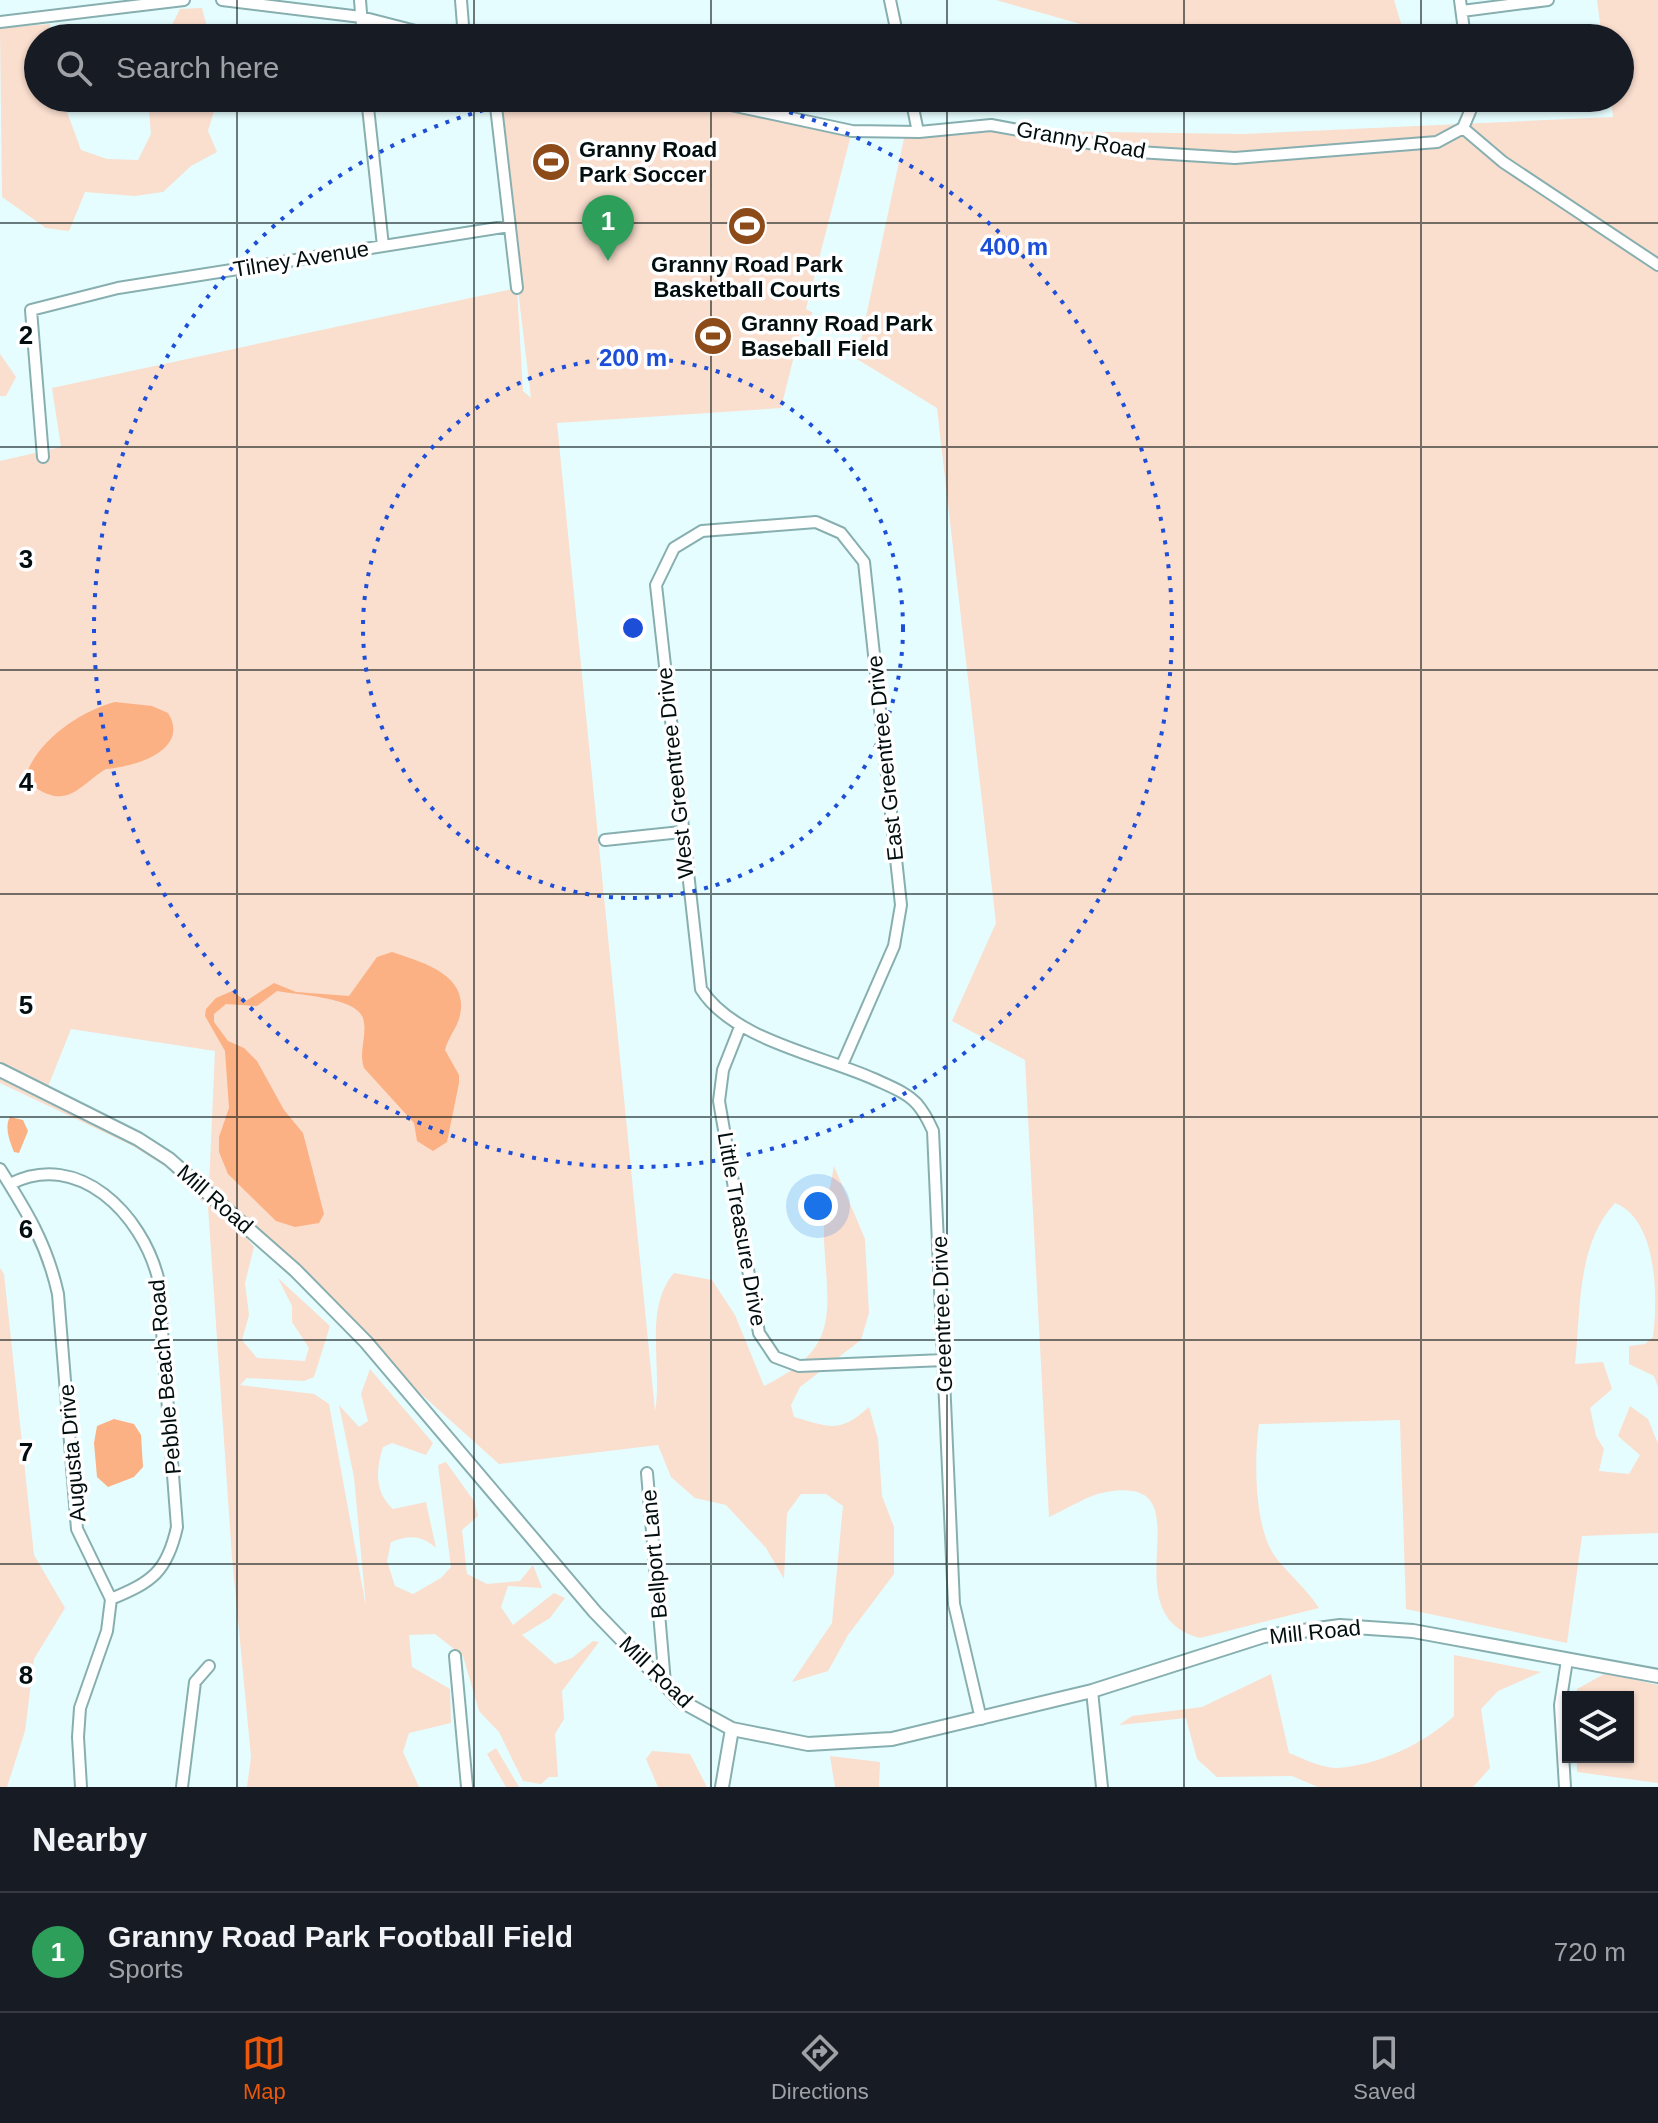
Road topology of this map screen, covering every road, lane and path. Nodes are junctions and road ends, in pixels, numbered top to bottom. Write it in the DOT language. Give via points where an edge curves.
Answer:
graph roads {
  1 [pos="184,0"];
  2 [pos="222,0"];
  3 [pos="360,0"];
  4 [pos="461,0"];
  5 [pos="890,0"];
  6 [pos="1548,0"];
  7 [pos="273,2"];
  8 [pos="92,5"];
  9 [pos="1461,6"];
  10 [pos="361,17"];
  11 [pos="0,22"];
  12 [pos="362,24"];
  13 [pos="388,24"];
  14 [pos="463,24"];
  15 [pos="895,24"];
  16 [pos="369,112"];
  17 [pos="497,112"];
  18 [pos="763,112"];
  19 [pos="914,112"];
  20 [pos="1470,112"];
  21 [pos="1463,128"];
  22 [pos="918,132"];
  23 [pos="510,226"];
  24 [pos="383,246"];
  25 [pos="1658,265"];
  26 [pos="517,288"];
  27 [pos="43,457"];
  28 [pos="758,526"];
  29 [pos="681,832"];
  30 [pos="605,840"];
  31 [pos="740,1027"];
  32 [pos="842,1065"];
  33 [pos="2,1074"];
  34 [pos="0,1169"];
  35 [pos="10,1184"];
  36 [pos="225,1208"];
  37 [pos="226,1222"];
  38 [pos="944,1360"];
  39 [pos="647,1473"];
  40 [pos="111,1599"];
  41 [pos="455,1656"];
  42 [pos="1567,1660"];
  43 [pos="209,1666"];
  44 [pos="1658,1676"];
  45 [pos="665,1683"];
  46 [pos="1092,1691"];
  47 [pos="981,1719"];
  48 [pos="732,1729"];
  49 [pos="81,1787"];
  50 [pos="182,1787"];
  51 [pos="467,1787"];
  52 [pos="722,1787"];
  53 [pos="1102,1787"];
  54 [pos="1565,1787"];
  1 -- 8 [label="street"];
  2 -- 7 [label="street"];
  3 -- 10 [label="street"];
  4 -- 14 [label="street"];
  5 -- 15 [label="street"];
  6 -- 9 [label="street"];
  7 -- 10 [label="street"];
  8 -- 11 [label="street"];
  10 -- 12 [label="street"];
  10 -- 13 [label="street"];
  16 -- 24 [label="street"];
  17 -- 23 [label="street"];
  18 -- 22 [label="street, Granny Road" via="852,131"];
  19 -- 22 [label="street"];
  20 -- 21 [label="street"];
  21 -- 22 [label="street, Granny Road" via="1437,142 1235,158 1138,152 991,125"];
  21 -- 25 [label="street" via="1503,162"];
  23 -- 24 [label="street, Tilney Avenue"];
  23 -- 26 [label="street"];
  24 -- 27 [label="street, Tilney Avenue" via="92,294 31,310"];
  28 -- 29 [label="street, West Greentree Drive" via="689,536 674,548 656,585"];
  28 -- 32 [label="street, East Greentree Drive" via="828,526 850,541 865,572 901,905 894,946"];
  29 -- 30 [label="street"];
  29 -- 31 [label="street, West Greentree Drive" via="701,989"];
  31 -- 32 [label="street, Greentree Drive"];
  31 -- 38 [label="street, Little Treasure Drive" via="723,1070 719,1101 759,1333 775,1357 799,1366"];
  32 -- 38 [label="street, Greentree Drive" via="906,1095 918,1104 933,1131"];
  33 -- 36 [label="main road, Mill Road" via="138,1139"];
  34 -- 35 [label="street, Augusta Drive"];
  35 -- 40 [label="street, Augusta Drive" via="50,1257 58,1294 77,1529"];
  35 -- 40 [label="street, Pebble Beach Road" via="41,1173 94,1187 119,1205 152,1253 177,1527 160,1571 143,1586"];
  36 -- 37 [label="street"];
  36 -- 45 [label="main road, Mill Road" via="366,1342 595,1612"];
  38 -- 47 [label="street, Greentree Drive" via="954,1604"];
  39 -- 45 [label="street, Bellport Lane"];
  40 -- 49 [label="street" via="107,1631 80,1708"];
  41 -- 51 [label="street"];
  42 -- 44 [label="main road, Mill Road"];
  42 -- 46 [label="main road, Mill Road" via="1413,1631 1340,1626 1252,1639"];
  42 -- 54 [label="street" via="1560,1705"];
  43 -- 50 [label="street" via="195,1682"];
  45 -- 48 [label="main road, Mill Road" via="694,1710"];
  46 -- 47 [label="main road, Mill Road"];
  46 -- 53 [label="street"];
  47 -- 48 [label="main road, Mill Road" via="855,1744 799,1743"];
  48 -- 52 [label="main road"];
}
